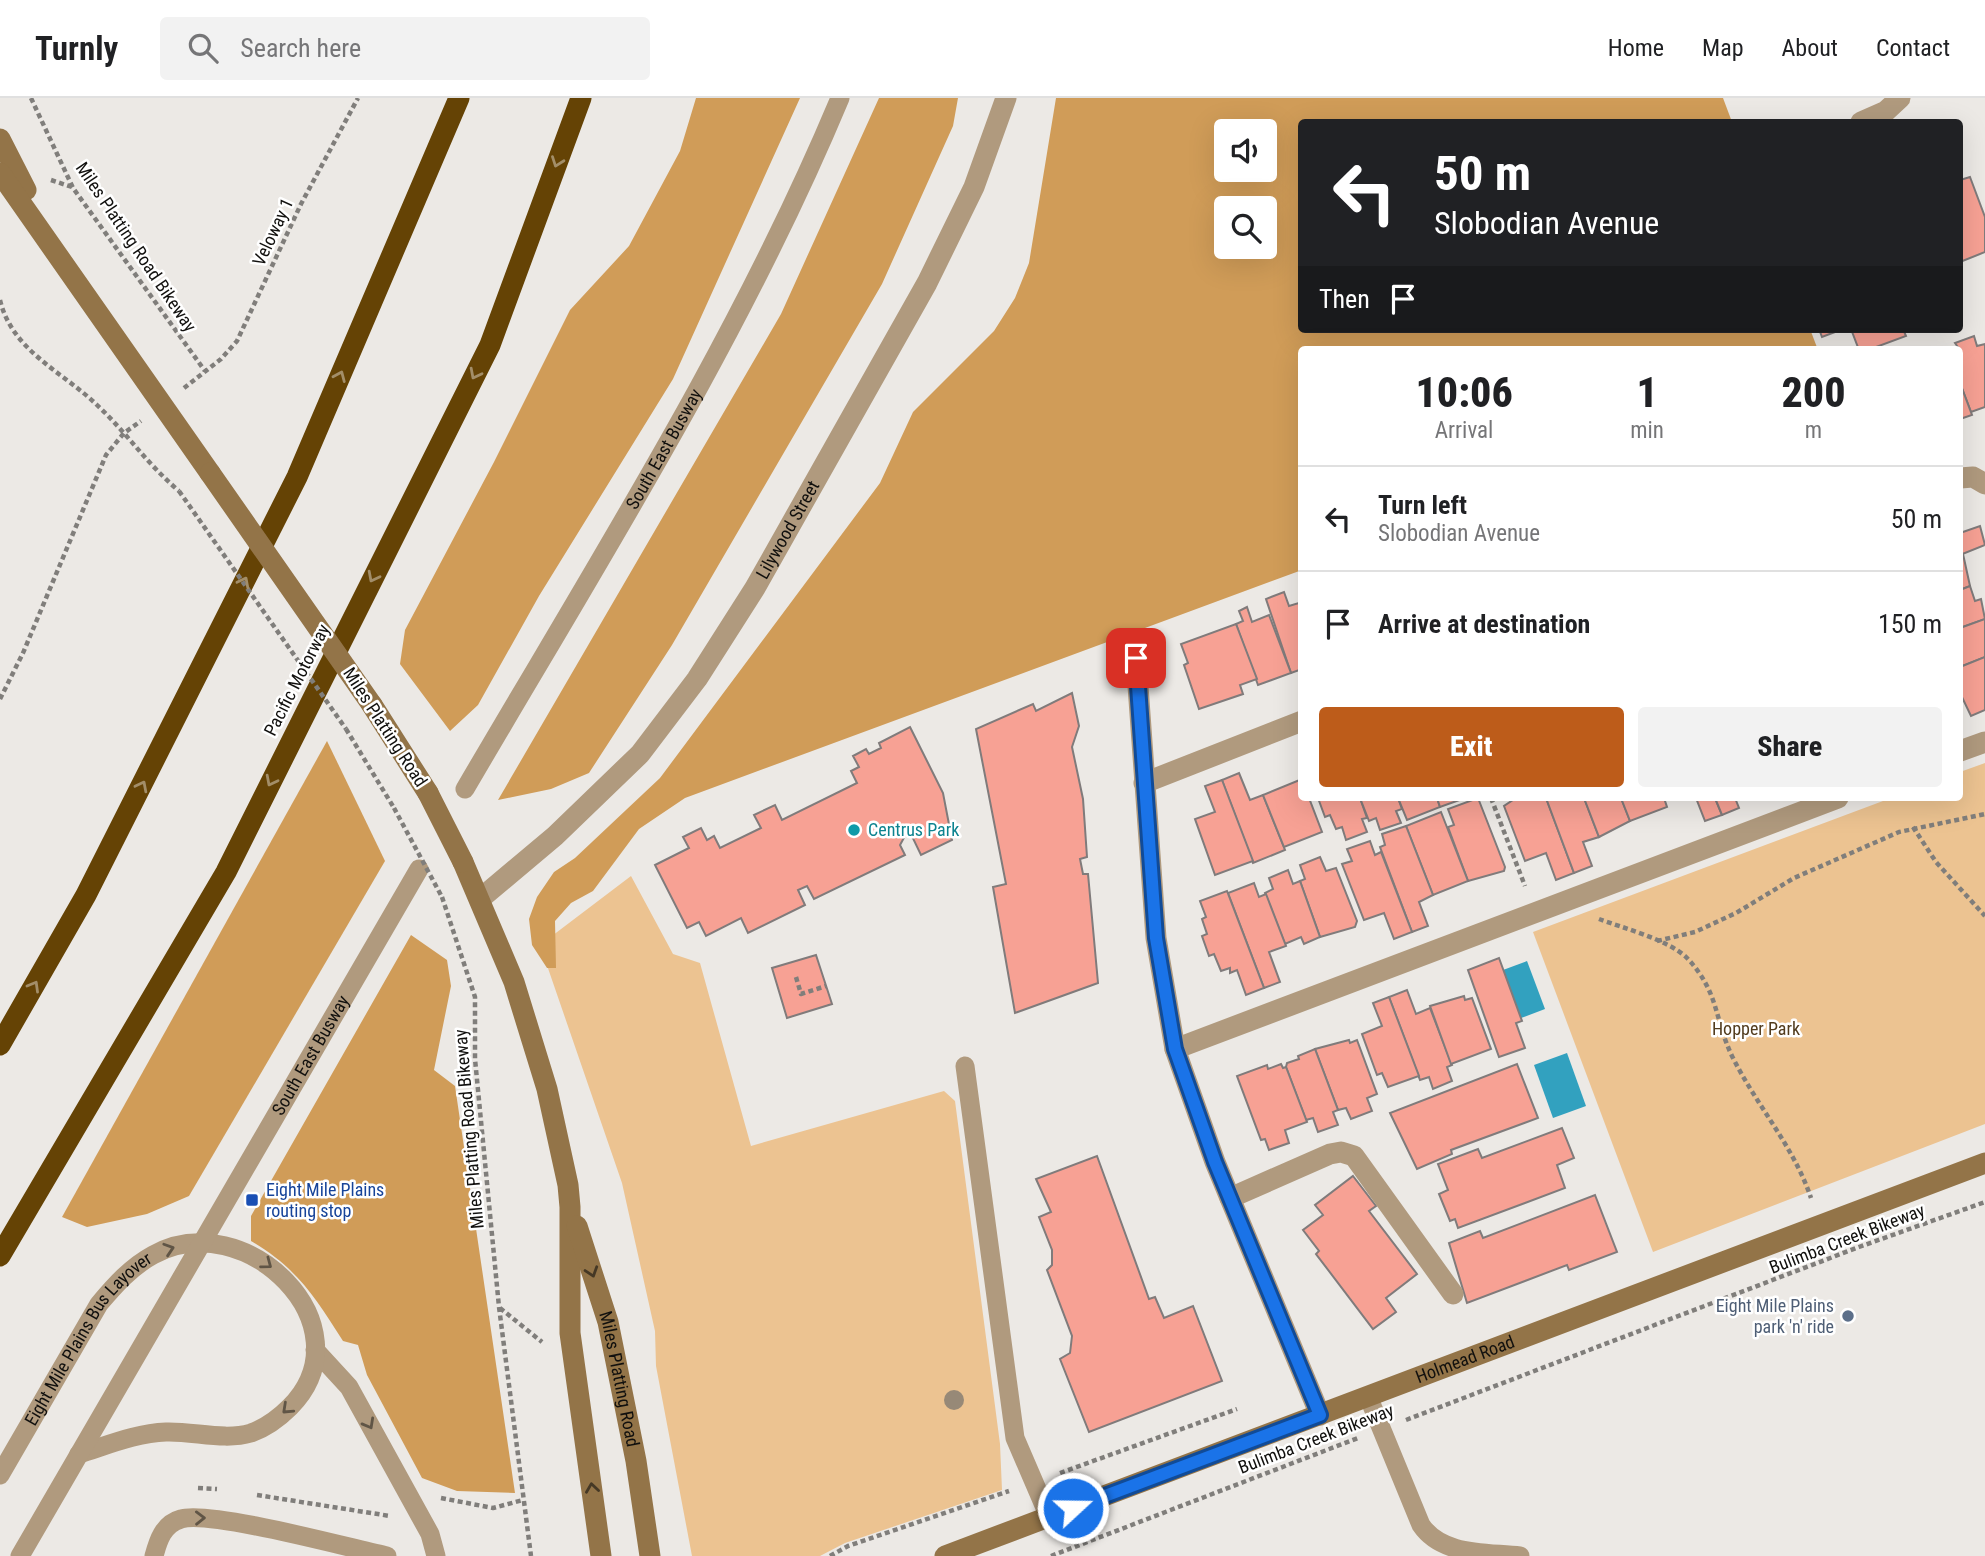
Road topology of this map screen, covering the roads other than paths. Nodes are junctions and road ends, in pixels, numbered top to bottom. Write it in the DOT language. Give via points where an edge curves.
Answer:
graph roads {
  1 [pos="459,98"];
  2 [pos="581,98"];
  3 [pos="840,98"];
  4 [pos="1006,98"];
  5 [pos="1900,98"];
  6 [pos="1868,119"];
  7 [pos="0,139"];
  8 [pos="0,173"];
  9 [pos="66,266"];
  10 [pos="1963,478"];
  11 [pos="1985,484"];
  12 [pos="1136,658"];
  13 [pos="1298,724"];
  14 [pos="1985,742"];
  15 [pos="1963,750"];
  16 [pos="1144,783"];
  17 [pos="465,789"];
  18 [pos="1830,801"];
  19 [pos="419,869"];
  20 [pos="480,899"];
  21 [pos="0,1045"];
  22 [pos="1175,1049"];
  23 [pos="965,1066"];
  24 [pos="1985,1163"];
  25 [pos="1230,1198"];
  26 [pos="570,1207"];
  27 [pos="204,1242"];
  28 [pos="0,1256"];
  29 [pos="1453,1294"];
  30 [pos="314,1350"];
  31 [pos="1368,1396"];
  32 [pos="1320,1415"];
  33 [pos="79,1454"];
  34 [pos="0,1475"];
  35 [pos="1049,1517"];
  36 [pos="20,1556"];
  37 [pos="154,1556"];
  38 [pos="387,1556"];
  39 [pos="436,1556"];
  40 [pos="601,1556"];
  41 [pos="650,1556"];
  42 [pos="945,1556"];
  43 [pos="1520,1556"];
  21 -- 1 [label="highway, one-way" via="86,895 297,477"];
  2 -- 28 [label="highway, Pacific Motorway, one-way" via="490,345 226,872"];
  3 -- 17 [label="lane, South East Busway" via="782,230 718,352"];
  4 -- 20 [label="street, Lilywood Street" via="974,187 927,283 754,588 697,679 640,754 555,836"];
  5 -- 6 [label="street"];
  7 -- 9 [label="main road, Miles Platting Road"];
  8 -- 9 [label="main road, Miles Platting Road"];
  9 -- 20 [label="main road, Miles Platting Road, bridge" via="372,705 428,793"];
  10 -- 11 [label="street"];
  12 -- 16 [label="street"];
  13 -- 16 [label="street"];
  14 -- 15 [label="street"];
  16 -- 22 [label="street" via="1156,938"];
  18 -- 22 [label="street"];
  19 -- 27 [label="lane, South East Busway"];
  20 -- 26 [label="main road, Miles Platting Road" via="514,982 548,1089"];
  22 -- 25 [label="street"];
  23 -- 35 [label="lane" via="1015,1438"];
  24 -- 31 [label="main road, Holmead Road"];
  25 -- 29 [label="street" via="1330,1154 1354,1156"];
  25 -- 32 [label="street"];
  40 -- 26 [label="main road, Miles Platting Road, one-way" via="570,1333"];
  26 -- 41 [label="main road, Miles Platting Road, one-way" via="611,1334"];
  27 -- 30 [label="lane, one-way" via="244,1249 278,1273 305,1306"];
  27 -- 33 [label="lane, South East Busway"];
  34 -- 27 [label="lane, Eight Mile Plains Bus Layover, one-way" via="89,1318 116,1284 155,1254"];
  30 -- 33 [label="lane, one-way" via="310,1376 296,1401 251,1433 147,1433"];
  30 -- 39 [label="lane, one-way" via="349,1387 430,1534"];
  31 -- 32 [label="main road, Holmead Road"];
  31 -- 43 [label="lane" via="1430,1538 1463,1550"];
  32 -- 35 [label="main road, Holmead Road"];
  33 -- 36 [label="lane, South East Busway"];
  35 -- 42 [label="main road, Holmead Road"];
  37 -- 38 [label="lane, one-way" via="161,1533 181,1519 212,1518"];
}
